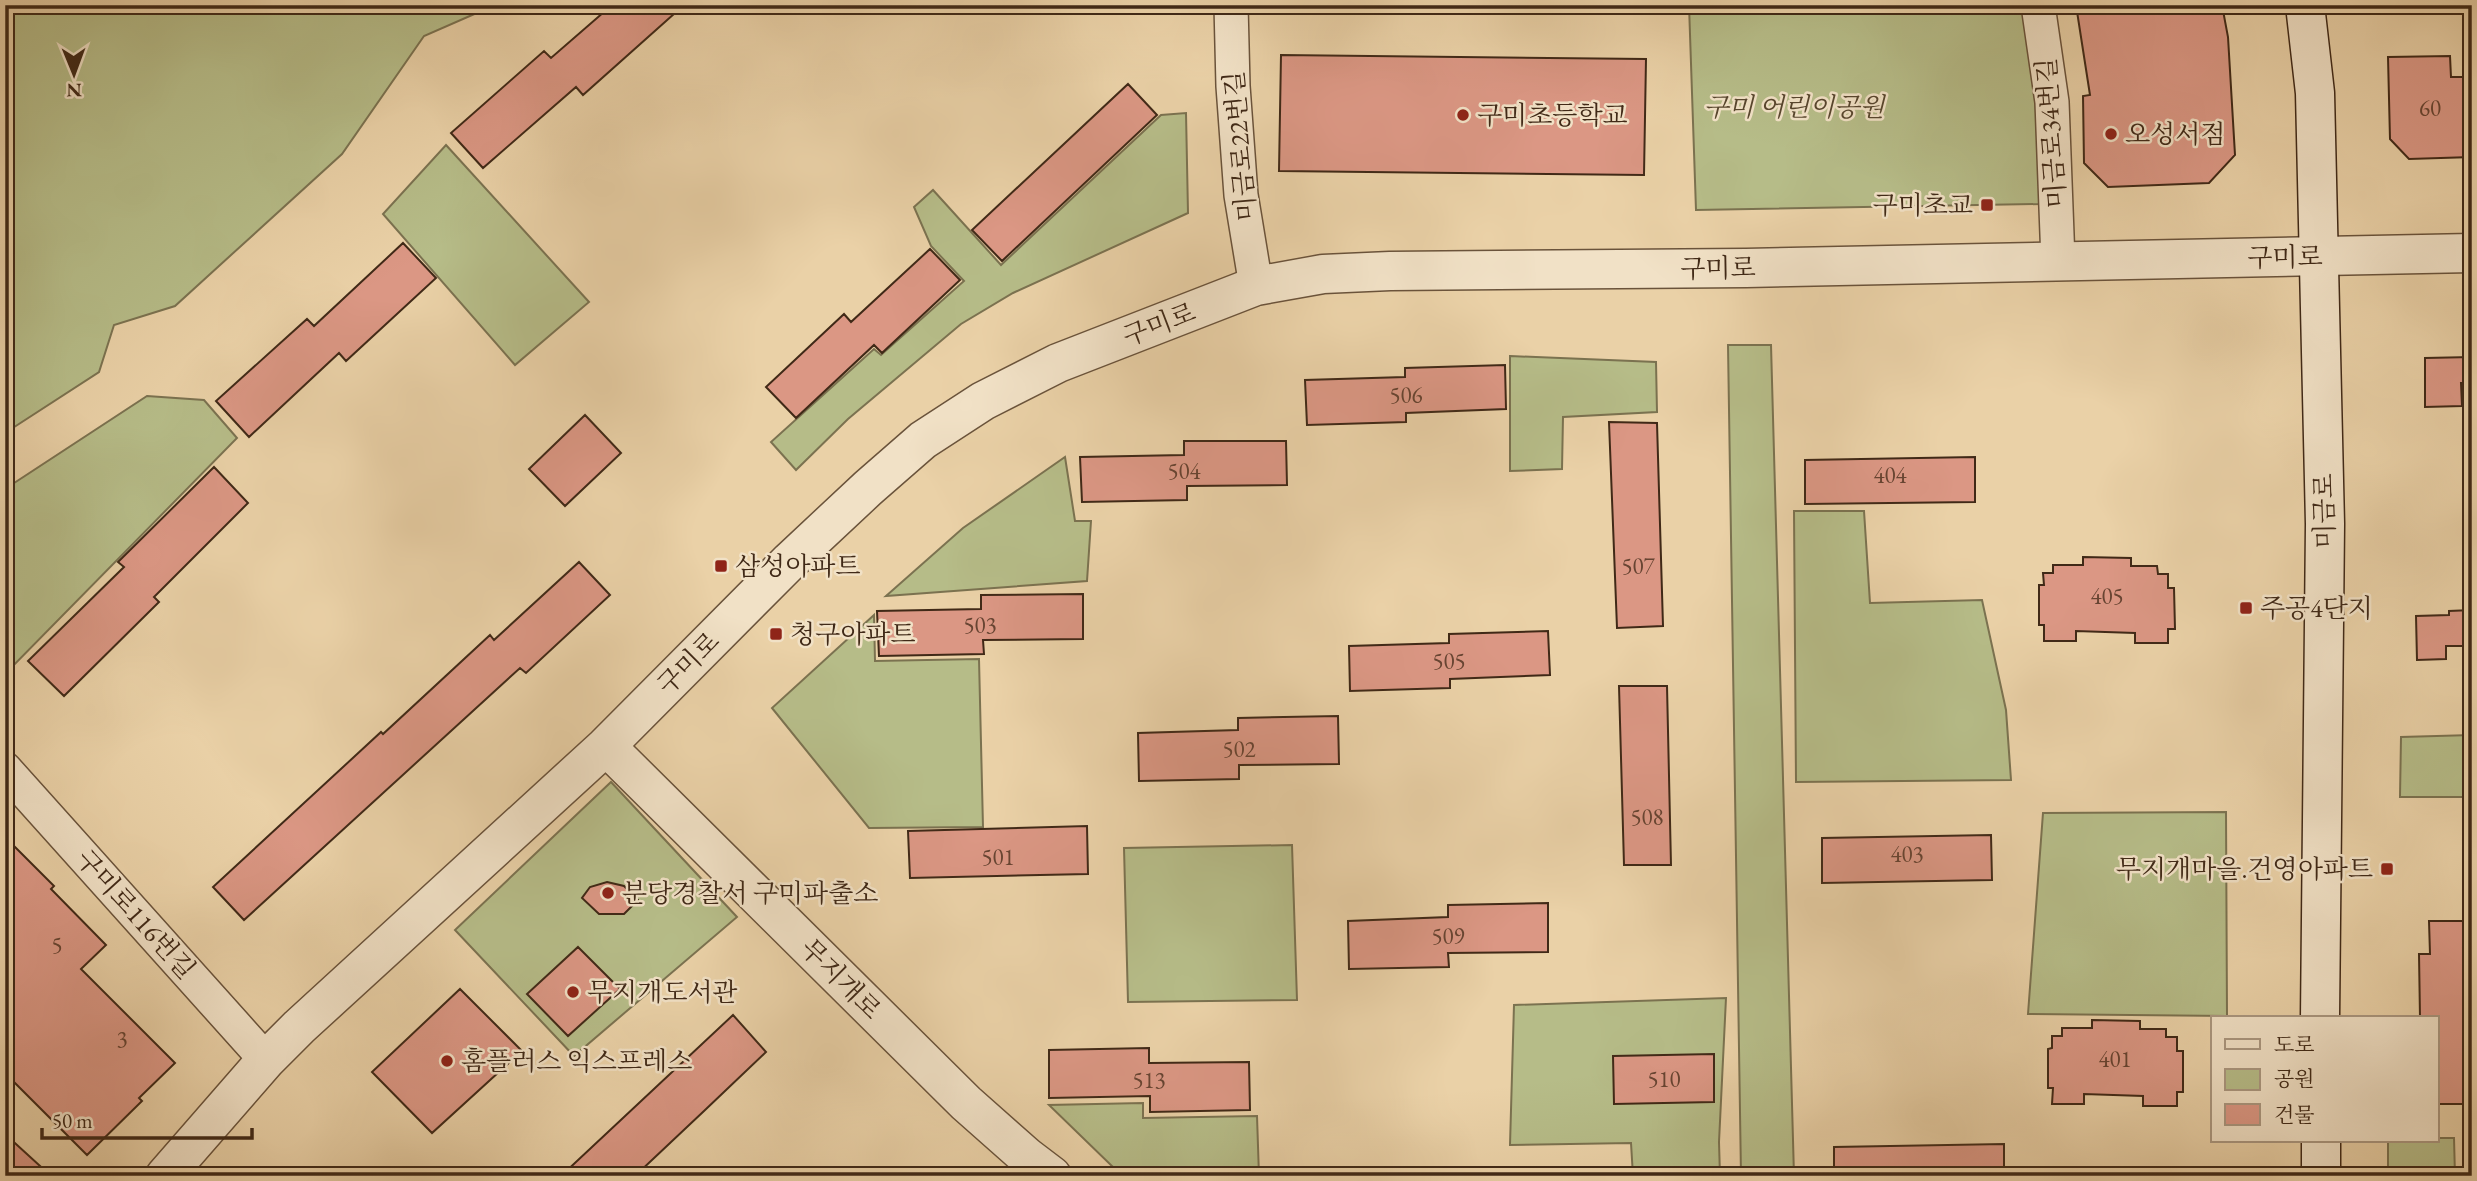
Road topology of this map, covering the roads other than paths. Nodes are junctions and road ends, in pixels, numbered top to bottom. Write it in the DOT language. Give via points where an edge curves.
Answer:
graph roads {
  1 [pos="1231,5"];
  2 [pos="2038,5"];
  3 [pos="2305,5"];
  4 [pos="2472,253"];
  5 [pos="2320,257"];
  6 [pos="2058,261"];
  7 [pos="1256,286"];
  8 [pos="606,746"];
  9 [pos="10,783"];
  10 [pos="2320,1016"];
  11 [pos="266,1060"];
  12 [pos="2321,1142"];
  13 [pos="165,1176"];
  14 [pos="1052,1176"];
  15 [pos="2321,1176"];
  1 -- 7 [label="street, 미금로22번길" via="1241,195"];
  2 -- 6 [label="street, 미금로34번길" via="2052,102"];
  3 -- 5 [label="street, 미금로" via="2315,93"];
  4 -- 5 [label="street, 구미로"];
  5 -- 6 [label="street, 구미로"];
  5 -- 10 [label="street, 미금로" via="2325,524"];
  6 -- 7 [label="street, 구미로" via="1390,271 1323,274"];
  7 -- 8 [label="street, 구미로" via="1058,363 983,401 923,440 790,561"];
  8 -- 11 [label="street, 구미로"];
  8 -- 14 [label="street, 무지개로" via="966,1103"];
  9 -- 11 [label="street, 구미로116번길"];
  11 -- 13 [label="street, 구미로"];
  12 -- 15 [label="street"];
}
